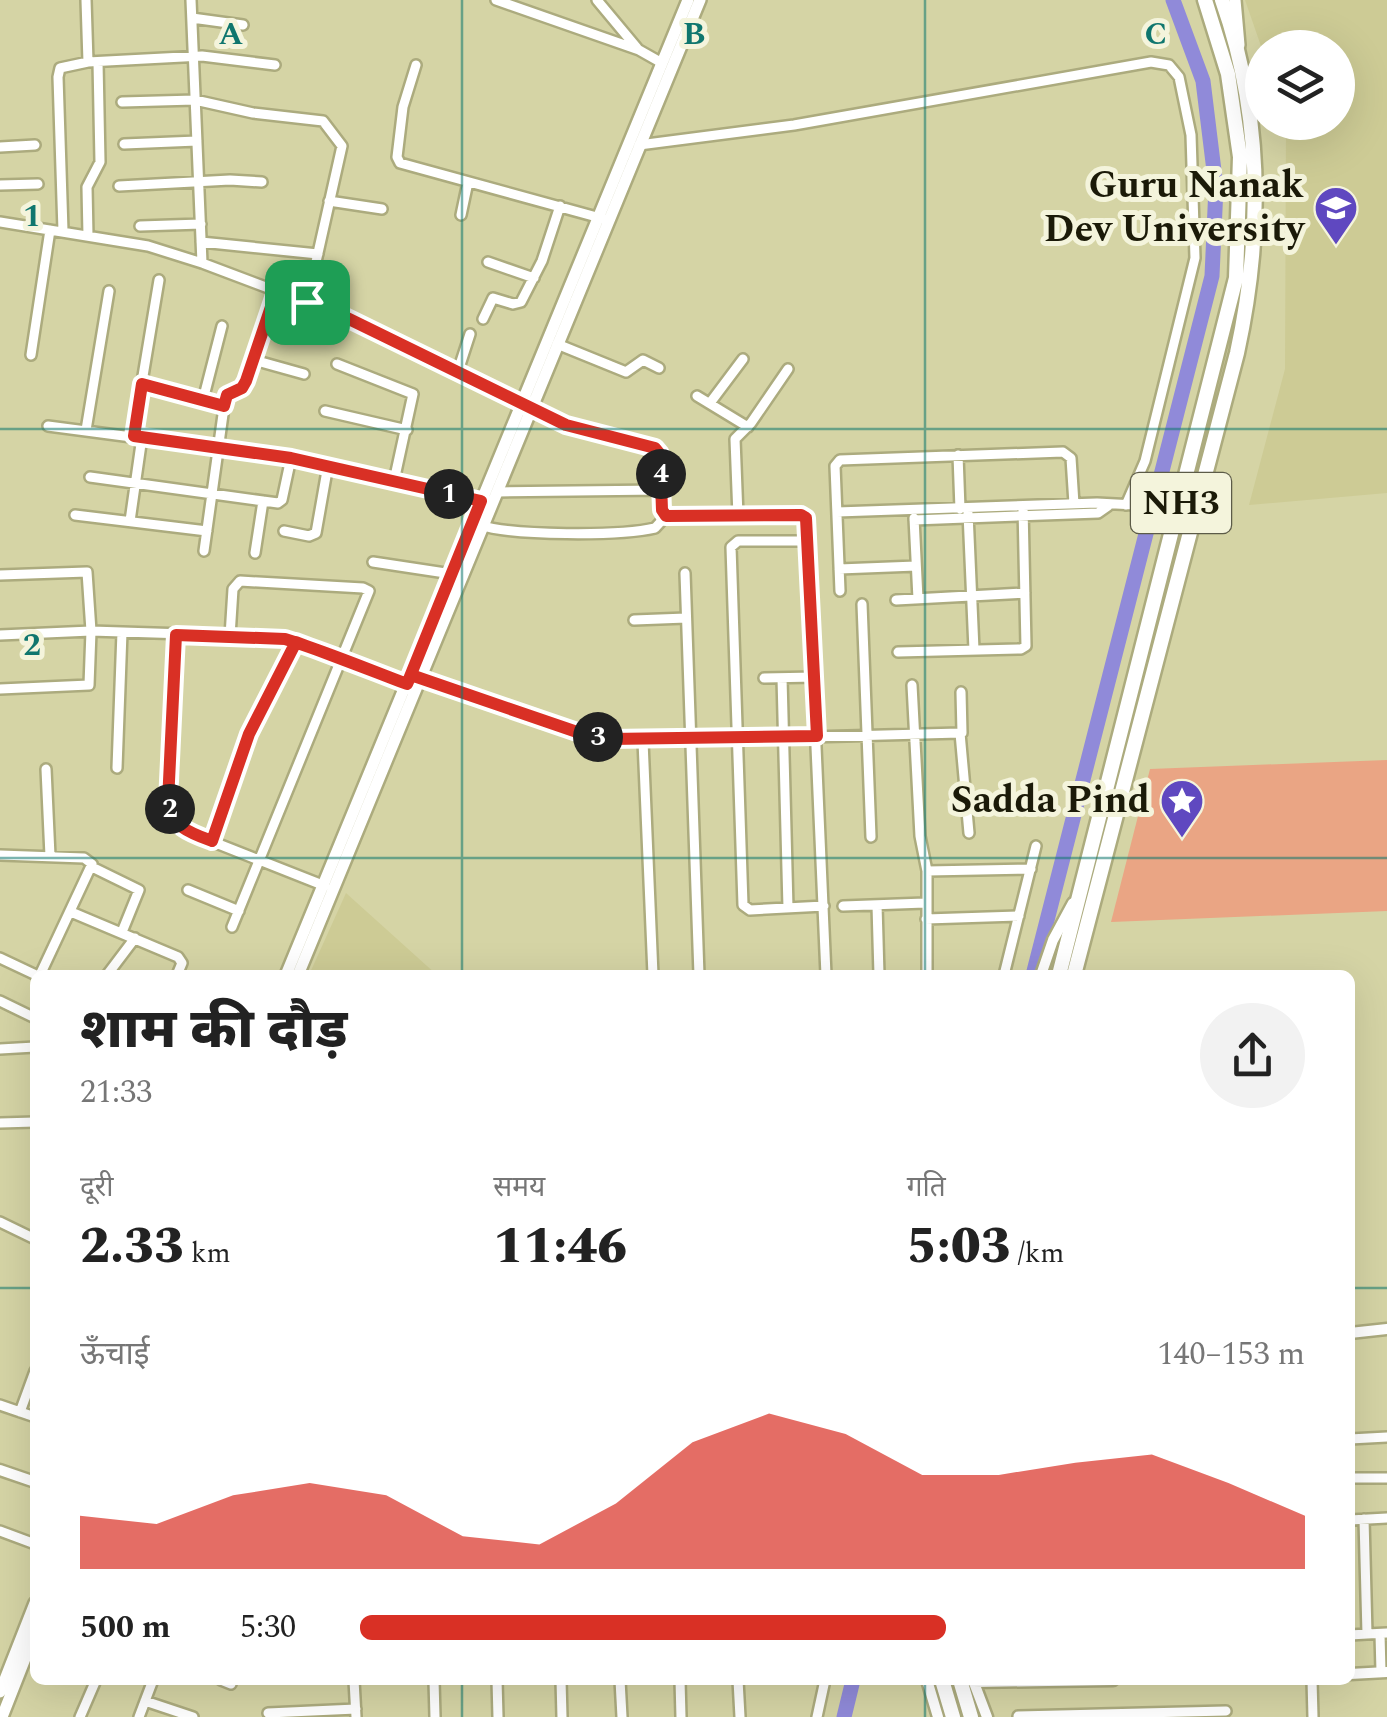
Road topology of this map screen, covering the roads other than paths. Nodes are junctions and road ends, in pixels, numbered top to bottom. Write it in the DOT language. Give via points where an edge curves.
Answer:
graph roads {
  1 [pos="86,0"];
  2 [pos="192,0"];
  3 [pos="496,0"];
  4 [pos="597,0"];
  5 [pos="688,0"];
  6 [pos="700,0"];
  7 [pos="1198,0"];
  8 [pos="1206,0"];
  9 [pos="1222,0"];
  10 [pos="1236,0"];
  11 [pos="511,2"];
  12 [pos="192,18"];
  13 [pos="1214,24"];
  14 [pos="242,26"];
  15 [pos="638,50"];
  16 [pos="1238,52"];
  17 [pos="193,58"];
  18 [pos="93,62"];
  19 [pos="662,63"];
  20 [pos="275,64"];
  21 [pos="416,65"];
  22 [pos="195,100"];
  23 [pos="122,102"];
  24 [pos="197,142"];
  25 [pos="124,144"];
  26 [pos="35,145"];
  27 [pos="639,145"];
  28 [pos="0,147"];
  29 [pos="198,181"];
  30 [pos="262,182"];
  31 [pos="468,182"];
  32 [pos="38,184"];
  33 [pos="0,185"];
  34 [pos="119,186"];
  35 [pos="329,201"];
  36 [pos="560,206"];
  37 [pos="382,208"];
  38 [pos="461,215"];
  39 [pos="603,218"];
  40 [pos="0,222"];
  41 [pos="200,224"];
  42 [pos="140,226"];
  43 [pos="50,230"];
  44 [pos="62,232"];
  45 [pos="88,236"];
  46 [pos="201,242"];
  47 [pos="318,254"];
  48 [pos="488,262"];
  49 [pos="202,263"];
  50 [pos="534,278"];
  51 [pos="159,280"];
  52 [pos="110,291"];
  53 [pos="276,292"];
  54 [pos="307,302"];
  55 [pos="483,319"];
  56 [pos="222,326"];
  57 [pos="470,334"];
  58 [pos="557,344"];
  59 [pos="31,355"];
  60 [pos="743,359"];
  61 [pos="254,360"];
  62 [pos="337,364"];
  63 [pos="658,368"];
  64 [pos="788,369"];
  65 [pos="458,371"];
  66 [pos="304,374"];
  67 [pos="142,384"];
  68 [pos="697,396"];
  69 [pos="202,400"];
  70 [pos="710,403"];
  71 [pos="527,404"];
  72 [pos="224,406"];
  73 [pos="326,411"];
  74 [pos="48,426"];
  75 [pos="748,427"];
  76 [pos="86,430"];
  77 [pos="407,430"];
  78 [pos="138,437"];
  79 [pos="216,448"];
  80 [pos="958,454"];
  81 [pos="291,458"];
  82 [pos="328,466"];
  83 [pos="90,477"];
  84 [pos="394,481"];
  85 [pos="135,483"];
  86 [pos="662,490"];
  87 [pos="497,492"];
  88 [pos="211,496"];
  89 [pos="263,501"];
  90 [pos="481,501"];
  91 [pos="1074,504"];
  92 [pos="1131,505"];
  93 [pos="1108,506"];
  94 [pos="837,512"];
  95 [pos="965,512"];
  96 [pos="1023,512"];
  97 [pos="1173,512"];
  98 [pos="75,515"];
  99 [pos="914,515"];
  100 [pos="666,516"];
  101 [pos="738,516"];
  102 [pos="130,521"];
  103 [pos="477,524"];
  104 [pos="208,531"];
  105 [pos="284,531"];
  106 [pos="808,541"];
  107 [pos="204,551"];
  108 [pos="255,553"];
  109 [pos="372,562"];
  110 [pos="916,566"];
  111 [pos="839,569"];
  112 [pos="685,573"];
  113 [pos="452,574"];
  114 [pos="0,575"];
  115 [pos="840,591"];
  116 [pos="1024,594"];
  117 [pos="972,596"];
  118 [pos="918,599"];
  119 [pos="896,600"];
  120 [pos="862,604"];
  121 [pos="686,618"];
  122 [pos="634,620"];
  123 [pos="90,631"];
  124 [pos="122,632"];
  125 [pos="0,635"];
  126 [pos="176,635"];
  127 [pos="230,636"];
  128 [pos="296,642"];
  129 [pos="974,650"];
  130 [pos="898,652"];
  131 [pos="342,659"];
  132 [pos="814,677"];
  133 [pos="764,678"];
  134 [pos="782,678"];
  135 [pos="414,680"];
  136 [pos="912,684"];
  137 [pos="0,689"];
  138 [pos="961,692"];
  139 [pos="962,733"];
  140 [pos="868,734"];
  141 [pos="914,734"];
  142 [pos="817,736"];
  143 [pos="782,737"];
  144 [pos="735,739"];
  145 [pos="690,740"];
  146 [pos="644,741"];
  147 [pos="117,768"];
  148 [pos="46,769"];
  149 [pos="969,832"];
  150 [pos="871,837"];
  151 [pos="212,841"];
  152 [pos="1036,846"];
  153 [pos="0,855"];
  154 [pos="50,856"];
  155 [pos="261,860"];
  156 [pos="92,867"];
  157 [pos="1031,869"];
  158 [pos="926,872"];
  159 [pos="329,888"];
  160 [pos="188,890"];
  161 [pos="1080,890"];
  162 [pos="925,903"];
  163 [pos="876,905"];
  164 [pos="824,906"];
  165 [pos="842,906"];
  166 [pos="788,908"];
  167 [pos="240,911"];
  168 [pos="71,912"];
  169 [pos="1019,916"];
  170 [pos="926,919"];
  171 [pos="232,926"];
  172 [pos="122,932"];
  173 [pos="135,938"];
  174 [pos="1078,957"];
  175 [pos="0,958"];
  176 [pos="41,970"];
  177 [pos="111,970"];
  178 [pos="178,970"];
  179 [pos="288,970"];
  180 [pos="300,970"];
  181 [pos="653,970"];
  182 [pos="699,970"];
  183 [pos="826,970"];
  184 [pos="879,970"];
  185 [pos="927,970"];
  186 [pos="1005,970"];
  187 [pos="1043,970"];
  188 [pos="1060,970"];
  189 [pos="1075,970"];
  190 [pos="1081,970"];
  191 [pos="30,971"];
  192 [pos="0,1001"];
  193 [pos="30,1016"];
  194 [pos="30,1047"];
  195 [pos="0,1049"];
  196 [pos="30,1122"];
  197 [pos="2,1123"];
  198 [pos="0,1136"];
  199 [pos="0,1222"];
  200 [pos="30,1236"];
  201 [pos="1387,1329"];
  202 [pos="1355,1332"];
  203 [pos="30,1385"];
  204 [pos="0,1406"];
  205 [pos="20,1412"];
  206 [pos="30,1415"];
  207 [pos="1387,1437"];
  208 [pos="1355,1440"];
  209 [pos="0,1470"];
  210 [pos="1355,1478"];
  211 [pos="1387,1478"];
  212 [pos="30,1480"];
  213 [pos="1387,1518"];
  214 [pos="1364,1519"];
  215 [pos="1355,1520"];
  216 [pos="0,1531"];
  217 [pos="30,1542"];
  218 [pos="30,1613"];
  219 [pos="1384,1633"];
  220 [pos="1367,1634"];
  221 [pos="1355,1635"];
  222 [pos="30,1646"];
  223 [pos="4,1668"];
  224 [pos="1384,1672"];
  225 [pos="1355,1674"];
  226 [pos="94,1685"];
  227 [pos="151,1685"];
  228 [pos="354,1685"];
  229 [pos="434,1685"];
  230 [pos="497,1685"];
  231 [pos="561,1685"];
  232 [pos="620,1685"];
  233 [pos="680,1685"];
  234 [pos="738,1685"];
  235 [pos="825,1685"];
  236 [pos="928,1685"];
  237 [pos="943,1685"];
  238 [pos="969,1685"];
  239 [pos="971,1685"];
  240 [pos="1312,1685"];
  241 [pos="0,1692"];
  242 [pos="145,1701"];
  243 [pos="1226,1711"];
  244 [pos="268,1713"];
  245 [pos="356,1713"];
  246 [pos="1113,1715"];
  247 [pos="1018,1716"];
  248 [pos="1074,1716"];
  249 [pos="2,1717"];
  250 [pos="80,1717"];
  251 [pos="139,1717"];
  252 [pos="193,1717"];
  253 [pos="435,1717"];
  254 [pos="498,1717"];
  255 [pos="562,1717"];
  256 [pos="622,1717"];
  257 [pos="681,1717"];
  258 [pos="740,1717"];
  259 [pos="816,1717"];
  260 [pos="938,1717"];
  261 [pos="953,1717"];
  262 [pos="971,1717"];
  263 [pos="986,1717"];
  264 [pos="1313,1717"];
  1 -- 18 [label="street"];
  2 -- 12 [label="street"];
  3 -- 11 [label="street"];
  4 -- 15 [label="street"];
  5 -- 19 [label="main road"];
  6 -- 27 [label="main road"];
  7 -- 13 [label="main road"];
  8 -- 13 [label="highway, NH3"];
  9 -- 16 [label="highway, NH3"];
  10 -- 16 [label="main road"];
  11 -- 15 [label="street"];
  12 -- 14 [label="street"];
  12 -- 17 [label="street"];
  13 -- 97 [label="highway, NH3" via="1240,157 1237,260 1224,334"];
  15 -- 19 [label="street"];
  16 -- 174 [label="highway, NH3" via="1256,199 1243,324"];
  17 -- 18 [label="street"];
  17 -- 20 [label="street"];
  17 -- 22 [label="street"];
  18 -- 44 [label="street" via="63,66 58,73"];
  18 -- 45 [label="street" via="100,162 87,187"];
  19 -- 39 [label="main road"];
  21 -- 31 [label="street" via="402,108 398,160"];
  22 -- 23 [label="street"];
  22 -- 24 [label="street"];
  22 -- 35 [label="street" via="326,123 342,146"];
  24 -- 25 [label="street"];
  24 -- 29 [label="street"];
  26 -- 28 [label="street"];
  27 -- 39 [label="main road"];
  27 -- 92 [label="street" via="1170,64 1180,77 1192,135 1195,258"];
  29 -- 30 [label="street"];
  29 -- 34 [label="street"];
  29 -- 41 [label="street"];
  31 -- 36 [label="street"];
  31 -- 38 [label="street"];
  32 -- 33 [label="street"];
  35 -- 37 [label="street"];
  35 -- 47 [label="street"];
  36 -- 39 [label="street"];
  36 -- 50 [label="street"];
  39 -- 58 [label="main road"];
  39 -- 71 [label="main road"];
  40 -- 43 [label="street"];
  41 -- 42 [label="street"];
  41 -- 46 [label="street"];
  43 -- 44 [label="street"];
  43 -- 59 [label="street"];
  44 -- 45 [label="street"];
  45 -- 49 [label="street"];
  46 -- 47 [label="street"];
  46 -- 49 [label="street"];
  47 -- 54 [label="street"];
  48 -- 50 [label="street"];
  49 -- 53 [label="street"];
  50 -- 55 [label="street" via="521,302 493,298"];
  51 -- 67 [label="street"];
  52 -- 76 [label="street"];
  53 -- 54 [label="street"];
  53 -- 61 [label="street"];
  54 -- 65 [label="street"];
  56 -- 69 [label="street"];
  57 -- 65 [label="street"];
  58 -- 63 [label="street" via="626,372 643,360"];
  58 -- 71 [label="main road"];
  60 -- 70 [label="street"];
  61 -- 66 [label="street"];
  61 -- 72 [label="street" via="244,385 227,395"];
  62 -- 77 [label="street" via="412,393"];
  64 -- 75 [label="street"];
  65 -- 71 [label="street"];
  67 -- 69 [label="street"];
  67 -- 78 [label="street"];
  68 -- 70 [label="street"];
  69 -- 72 [label="street"];
  70 -- 75 [label="street"];
  71 -- 86 [label="street" via="566,425 658,449"];
  71 -- 87 [label="main road"];
  71 -- 90 [label="main road"];
  72 -- 79 [label="street"];
  73 -- 77 [label="street"];
  74 -- 76 [label="street"];
  75 -- 101 [label="street" via="734,442"];
  76 -- 78 [label="street"];
  77 -- 84 [label="street"];
  78 -- 79 [label="street"];
  78 -- 85 [label="street"];
  79 -- 81 [label="street"];
  79 -- 88 [label="street"];
  80 -- 91 [label="street" via="1067,453"];
  80 -- 94 [label="street" via="840,460"];
  80 -- 95 [label="street"];
  81 -- 82 [label="street"];
  81 -- 89 [label="street" via="281,501"];
  82 -- 84 [label="street"];
  82 -- 105 [label="street" via="316,533"];
  83 -- 85 [label="street"];
  84 -- 90 [label="street"];
  85 -- 88 [label="street"];
  85 -- 102 [label="street"];
  86 -- 87 [label="street"];
  86 -- 100 [label="street"];
  87 -- 103 [label="main road"];
  88 -- 89 [label="street"];
  88 -- 104 [label="street"];
  89 -- 108 [label="street"];
  90 -- 103 [label="main road"];
  91 -- 93 [label="street"];
  91 -- 96 [label="street"];
  92 -- 93 [label="street"];
  92 -- 97 [label="street"];
  93 -- 96 [label="street" via="1098,513"];
  94 -- 99 [label="street"];
  94 -- 111 [label="street"];
  95 -- 96 [label="street"];
  95 -- 99 [label="street"];
  95 -- 117 [label="street"];
  96 -- 116 [label="street"];
  97 -- 161 [label="highway, NH3"];
  98 -- 102 [label="street"];
  99 -- 110 [label="street"];
  100 -- 101 [label="street"];
  100 -- 103 [label="street" via="654,528 620,532 506,532"];
  101 -- 106 [label="street" via="801,515"];
  102 -- 104 [label="street"];
  103 -- 113 [label="main road"];
  103 -- 135 [label="main road"];
  104 -- 107 [label="street"];
  106 -- 132 [label="street"];
  106 -- 144 [label="street" via="738,541 730,547"];
  109 -- 113 [label="street"];
  110 -- 111 [label="street"];
  110 -- 118 [label="street"];
  111 -- 115 [label="street"];
  112 -- 121 [label="street"];
  113 -- 135 [label="main road"];
  114 -- 123 [label="street" via="87,572"];
  116 -- 117 [label="street"];
  116 -- 129 [label="street" via="1026,646"];
  117 -- 118 [label="street"];
  117 -- 129 [label="street"];
  118 -- 119 [label="street"];
  120 -- 140 [label="street"];
  121 -- 122 [label="street"];
  121 -- 145 [label="street"];
  123 -- 124 [label="street"];
  123 -- 125 [label="street"];
  123 -- 137 [label="street" via="89,686"];
  124 -- 126 [label="street"];
  124 -- 147 [label="street"];
  126 -- 127 [label="street"];
  126 -- 151 [label="street" via="170,815"];
  127 -- 128 [label="street"];
  127 -- 131 [label="street" via="237,582 363,588 368,597"];
  128 -- 131 [label="street"];
  128 -- 151 [label="street" via="249,734"];
  129 -- 130 [label="street"];
  131 -- 135 [label="street"];
  131 -- 155 [label="street"];
  132 -- 134 [label="street"];
  132 -- 142 [label="street"];
  133 -- 134 [label="street"];
  134 -- 143 [label="street"];
  135 -- 146 [label="street" via="591,736"];
  135 -- 159 [label="main road"];
  136 -- 141 [label="street"];
  138 -- 139 [label="street"];
  139 -- 141 [label="street"];
  139 -- 149 [label="street"];
  140 -- 141 [label="street"];
  140 -- 142 [label="street"];
  140 -- 150 [label="street"];
  141 -- 158 [label="street"];
  142 -- 143 [label="street"];
  142 -- 164 [label="street"];
  143 -- 144 [label="street"];
  143 -- 166 [label="street"];
  144 -- 145 [label="street"];
  144 -- 166 [label="street" via="743,905"];
  145 -- 146 [label="street"];
  145 -- 182 [label="street"];
  146 -- 181 [label="street"];
  148 -- 154 [label="street"];
  151 -- 155 [label="street"];
  152 -- 157 [label="street"];
  153 -- 154 [label="street"];
  154 -- 156 [label="street" via="84,858"];
  155 -- 159 [label="street"];
  155 -- 167 [label="street"];
  156 -- 168 [label="street"];
  156 -- 172 [label="street" via="138,890"];
  157 -- 158 [label="street"];
  157 -- 169 [label="street"];
  158 -- 162 [label="street"];
  159 -- 179 [label="main road"];
  159 -- 180 [label="main road"];
  160 -- 167 [label="street"];
  161 -- 187 [label="street"];
  161 -- 188 [label="highway, NH3"];
  162 -- 163 [label="street"];
  162 -- 170 [label="street"];
  163 -- 165 [label="street"];
  163 -- 184 [label="street"];
  164 -- 166 [label="street"];
  164 -- 183 [label="street"];
  167 -- 171 [label="street"];
  168 -- 172 [label="street"];
  168 -- 176 [label="street"];
  169 -- 170 [label="street"];
  169 -- 186 [label="street"];
  170 -- 185 [label="street"];
  172 -- 173 [label="street"];
  173 -- 177 [label="street"];
  173 -- 178 [label="street" via="181,959"];
  174 -- 189 [label="highway, NH3"];
  174 -- 190 [label="street"];
  175 -- 191 [label="street"];
  192 -- 193 [label="street"];
  194 -- 195 [label="street"];
  196 -- 197 [label="street"];
  197 -- 198 [label="street"];
  199 -- 200 [label="street"];
  201 -- 202 [label="street"];
  203 -- 205 [label="street"];
  204 -- 205 [label="street"];
  205 -- 206 [label="street"];
  207 -- 208 [label="street"];
  209 -- 212 [label="street"];
  210 -- 211 [label="street"];
  213 -- 214 [label="street"];
  214 -- 215 [label="street"];
  214 -- 220 [label="street"];
  216 -- 217 [label="street"];
  218 -- 223 [label="main road"];
  219 -- 220 [label="street"];
  219 -- 224 [label="street"];
  220 -- 221 [label="street"];
  222 -- 249 [label="main road"];
  223 -- 241 [label="main road"];
  224 -- 225 [label="street"];
  226 -- 250 [label="street"];
  227 -- 242 [label="street"];
  228 -- 245 [label="street"];
  229 -- 253 [label="street"];
  230 -- 254 [label="street"];
  231 -- 255 [label="street"];
  232 -- 256 [label="street"];
  233 -- 257 [label="street"];
  234 -- 258 [label="street"];
  235 -- 259 [label="street"];
  236 -- 260 [label="street"];
  237 -- 261 [label="highway"];
  238 -- 262 [label="highway"];
  239 -- 263 [label="street"];
  240 -- 264 [label="street"];
  242 -- 251 [label="street"];
  242 -- 252 [label="street"];
  243 -- 246 [label="street"];
  244 -- 245 [label="street"];
  246 -- 248 [label="street"];
  247 -- 248 [label="street"];
}
